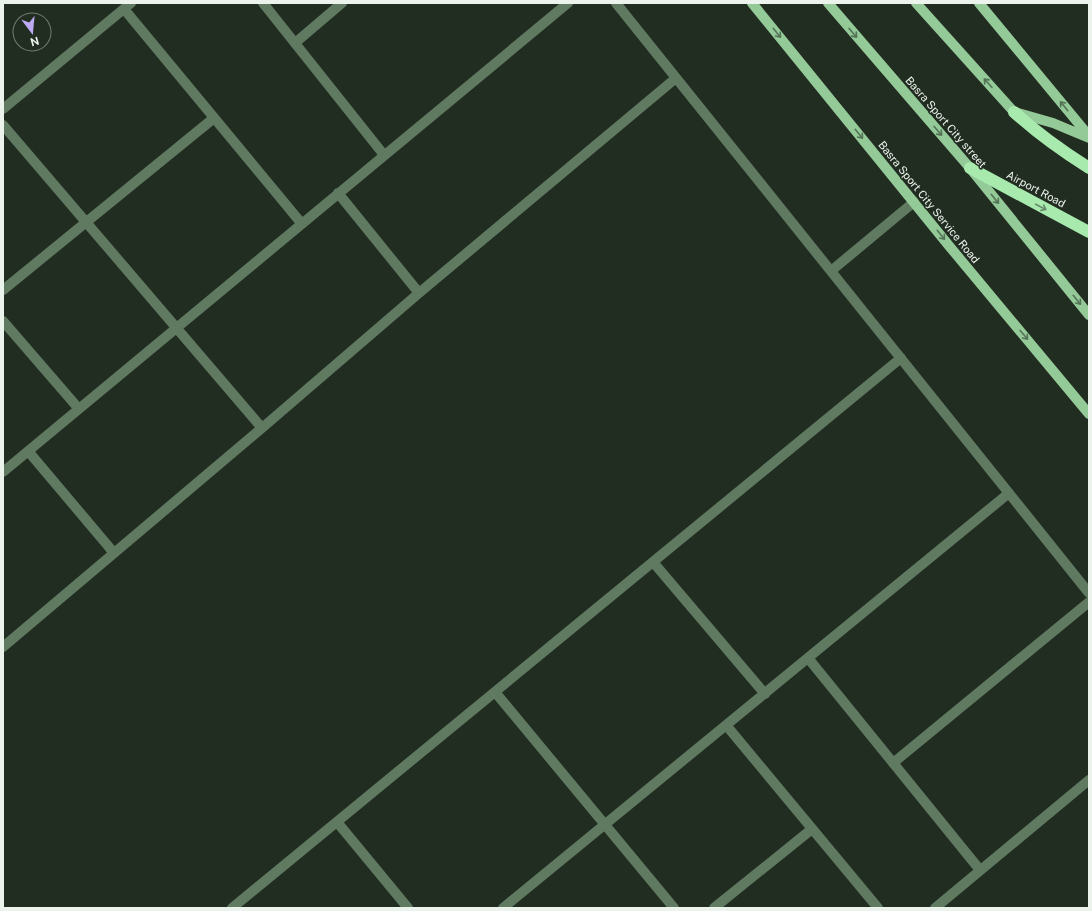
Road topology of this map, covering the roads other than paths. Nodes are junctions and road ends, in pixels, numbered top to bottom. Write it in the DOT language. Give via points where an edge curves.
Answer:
graph roads {
  1 [pos="263,3"];
  2 [pos="342,3"];
  3 [pos="568,3"];
  4 [pos="616,3"];
  5 [pos="752,3"];
  6 [pos="828,3"];
  7 [pos="916,3"];
  8 [pos="980,3"];
  9 [pos="128,6"];
  10 [pos="295,43"];
  11 [pos="676,78"];
  12 [pos="3,109"];
  13 [pos="1014,112"];
  14 [pos="214,118"];
  15 [pos="3,125"];
  16 [pos="1089,137"];
  17 [pos="384,155"];
  18 [pos="970,168"];
  19 [pos="1089,168"];
  20 [pos="338,193"];
  21 [pos="914,202"];
  22 [pos="86,222"];
  23 [pos="302,224"];
  24 [pos="1089,232"];
  25 [pos="831,271"];
  26 [pos="3,290"];
  27 [pos="419,293"];
  28 [pos="1089,315"];
  29 [pos="3,321"];
  30 [pos="176,328"];
  31 [pos="901,358"];
  32 [pos="79,409"];
  33 [pos="1089,414"];
  34 [pos="262,428"];
  35 [pos="28,451"];
  36 [pos="3,472"];
  37 [pos="1009,493"];
  38 [pos="114,553"];
  39 [pos="653,562"];
  40 [pos="1089,594"];
  41 [pos="1089,602"];
  42 [pos="3,647"];
  43 [pos="808,658"];
  44 [pos="495,692"];
  45 [pos="765,694"];
  46 [pos="726,725"];
  47 [pos="893,763"];
  48 [pos="1089,780"];
  49 [pos="337,822"];
  50 [pos="605,824"];
  51 [pos="812,829"];
  52 [pos="980,870"];
  53 [pos="232,908"];
  54 [pos="408,908"];
  55 [pos="503,908"];
  56 [pos="674,908"];
  57 [pos="714,908"];
  58 [pos="878,908"];
  59 [pos="935,908"];
  1 -- 10 [label="street"];
  2 -- 10 [label="street"];
  3 -- 17 [label="street"];
  4 -- 11 [label="street"];
  5 -- 21 [label="main road, Basra Sport City Service Road, one-way"];
  6 -- 18 [label="main road, Basra Sport City street, one-way"];
  13 -- 7 [label="main road, one-way"];
  16 -- 8 [label="main road, one-way"];
  9 -- 12 [label="street"];
  9 -- 14 [label="street"];
  10 -- 17 [label="street"];
  11 -- 25 [label="street"];
  11 -- 27 [label="street"];
  13 -- 16 [label="main road"];
  13 -- 19 [label="highway" via="1034,130"];
  14 -- 22 [label="street"];
  14 -- 23 [label="street"];
  15 -- 22 [label="street"];
  17 -- 20 [label="street"];
  18 -- 24 [label="highway, Airport Road, one-way"];
  18 -- 28 [label="main road, Basra Sport City street, one-way"];
  20 -- 23 [label="street"];
  20 -- 27 [label="street"];
  21 -- 25 [label="street"];
  21 -- 33 [label="main road, Basra Sport City Service Road, one-way"];
  22 -- 26 [label="street"];
  22 -- 30 [label="street"];
  23 -- 30 [label="street"];
  25 -- 31 [label="street"];
  27 -- 34 [label="street"];
  29 -- 32 [label="street"];
  30 -- 32 [label="street"];
  30 -- 34 [label="street"];
  31 -- 37 [label="street"];
  31 -- 39 [label="street"];
  32 -- 35 [label="street"];
  34 -- 38 [label="street"];
  35 -- 36 [label="street"];
  35 -- 38 [label="street"];
  37 -- 40 [label="street"];
  37 -- 43 [label="street"];
  38 -- 42 [label="street"];
  39 -- 44 [label="street"];
  39 -- 45 [label="street"];
  41 -- 47 [label="street"];
  43 -- 45 [label="street"];
  43 -- 47 [label="street"];
  44 -- 49 [label="street"];
  44 -- 50 [label="street"];
  45 -- 46 [label="street"];
  46 -- 50 [label="street"];
  46 -- 51 [label="street"];
  47 -- 52 [label="street"];
  48 -- 52 [label="street"];
  49 -- 53 [label="street"];
  49 -- 54 [label="street"];
  50 -- 55 [label="street"];
  50 -- 56 [label="street"];
  51 -- 57 [label="street"];
  51 -- 58 [label="street"];
  52 -- 59 [label="street"];
}
